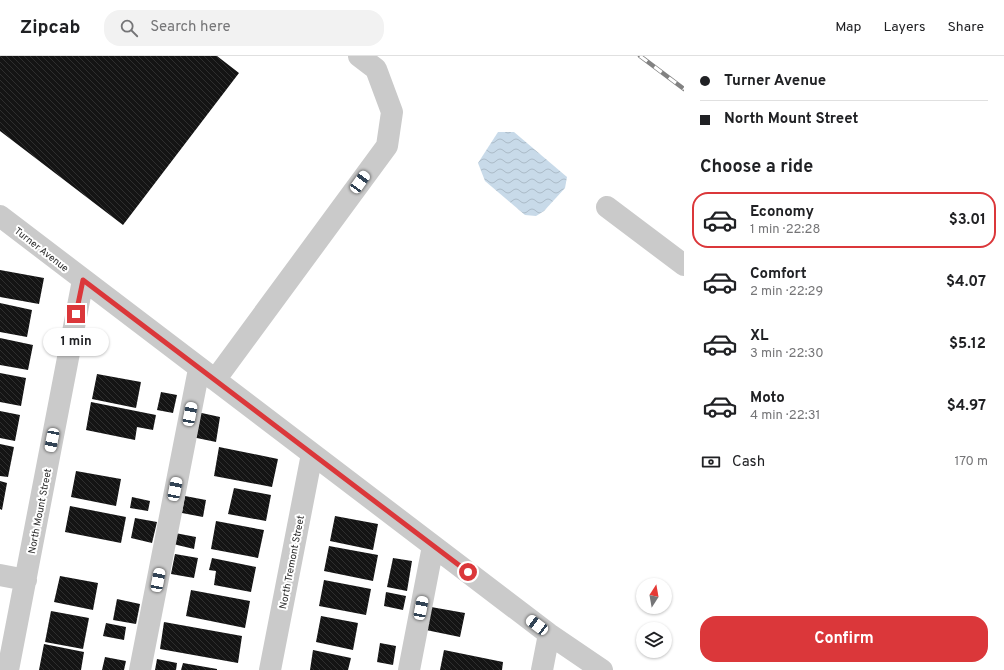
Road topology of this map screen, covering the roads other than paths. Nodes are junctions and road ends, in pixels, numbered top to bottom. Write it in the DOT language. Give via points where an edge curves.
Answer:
graph roads {
  1 [pos="359,56"];
  2 [pos="608,207"];
  3 [pos="0,216"];
  4 [pos="684,266"];
  5 [pos="83,280"];
  6 [pos="207,374"];
  7 [pos="312,454"];
  8 [pos="433,546"];
  9 [pos="0,575"];
  10 [pos="26,580"];
  11 [pos="549,634"];
  12 [pos="8,670"];
  13 [pos="140,670"];
  14 [pos="270,670"];
  15 [pos="409,670"];
  16 [pos="542,670"];
  17 [pos="602,670"];
  1 -- 6 [label="street" via="376,69 392,112 387,146"];
  2 -- 4 [label="street"];
  3 -- 5 [label="street, Turner Avenue"];
  5 -- 6 [label="street, Turner Avenue"];
  5 -- 10 [label="street, North Mount Street"];
  6 -- 7 [label="street, Turner Avenue"];
  6 -- 13 [label="street"];
  7 -- 8 [label="street, Turner Avenue"];
  7 -- 14 [label="street, North Tremont Street"];
  8 -- 11 [label="street, Turner Avenue"];
  8 -- 15 [label="street"];
  9 -- 10 [label="street"];
  10 -- 12 [label="street, North Mount Street"];
  11 -- 16 [label="street"];
  11 -- 17 [label="street, Turner Avenue"];
}
